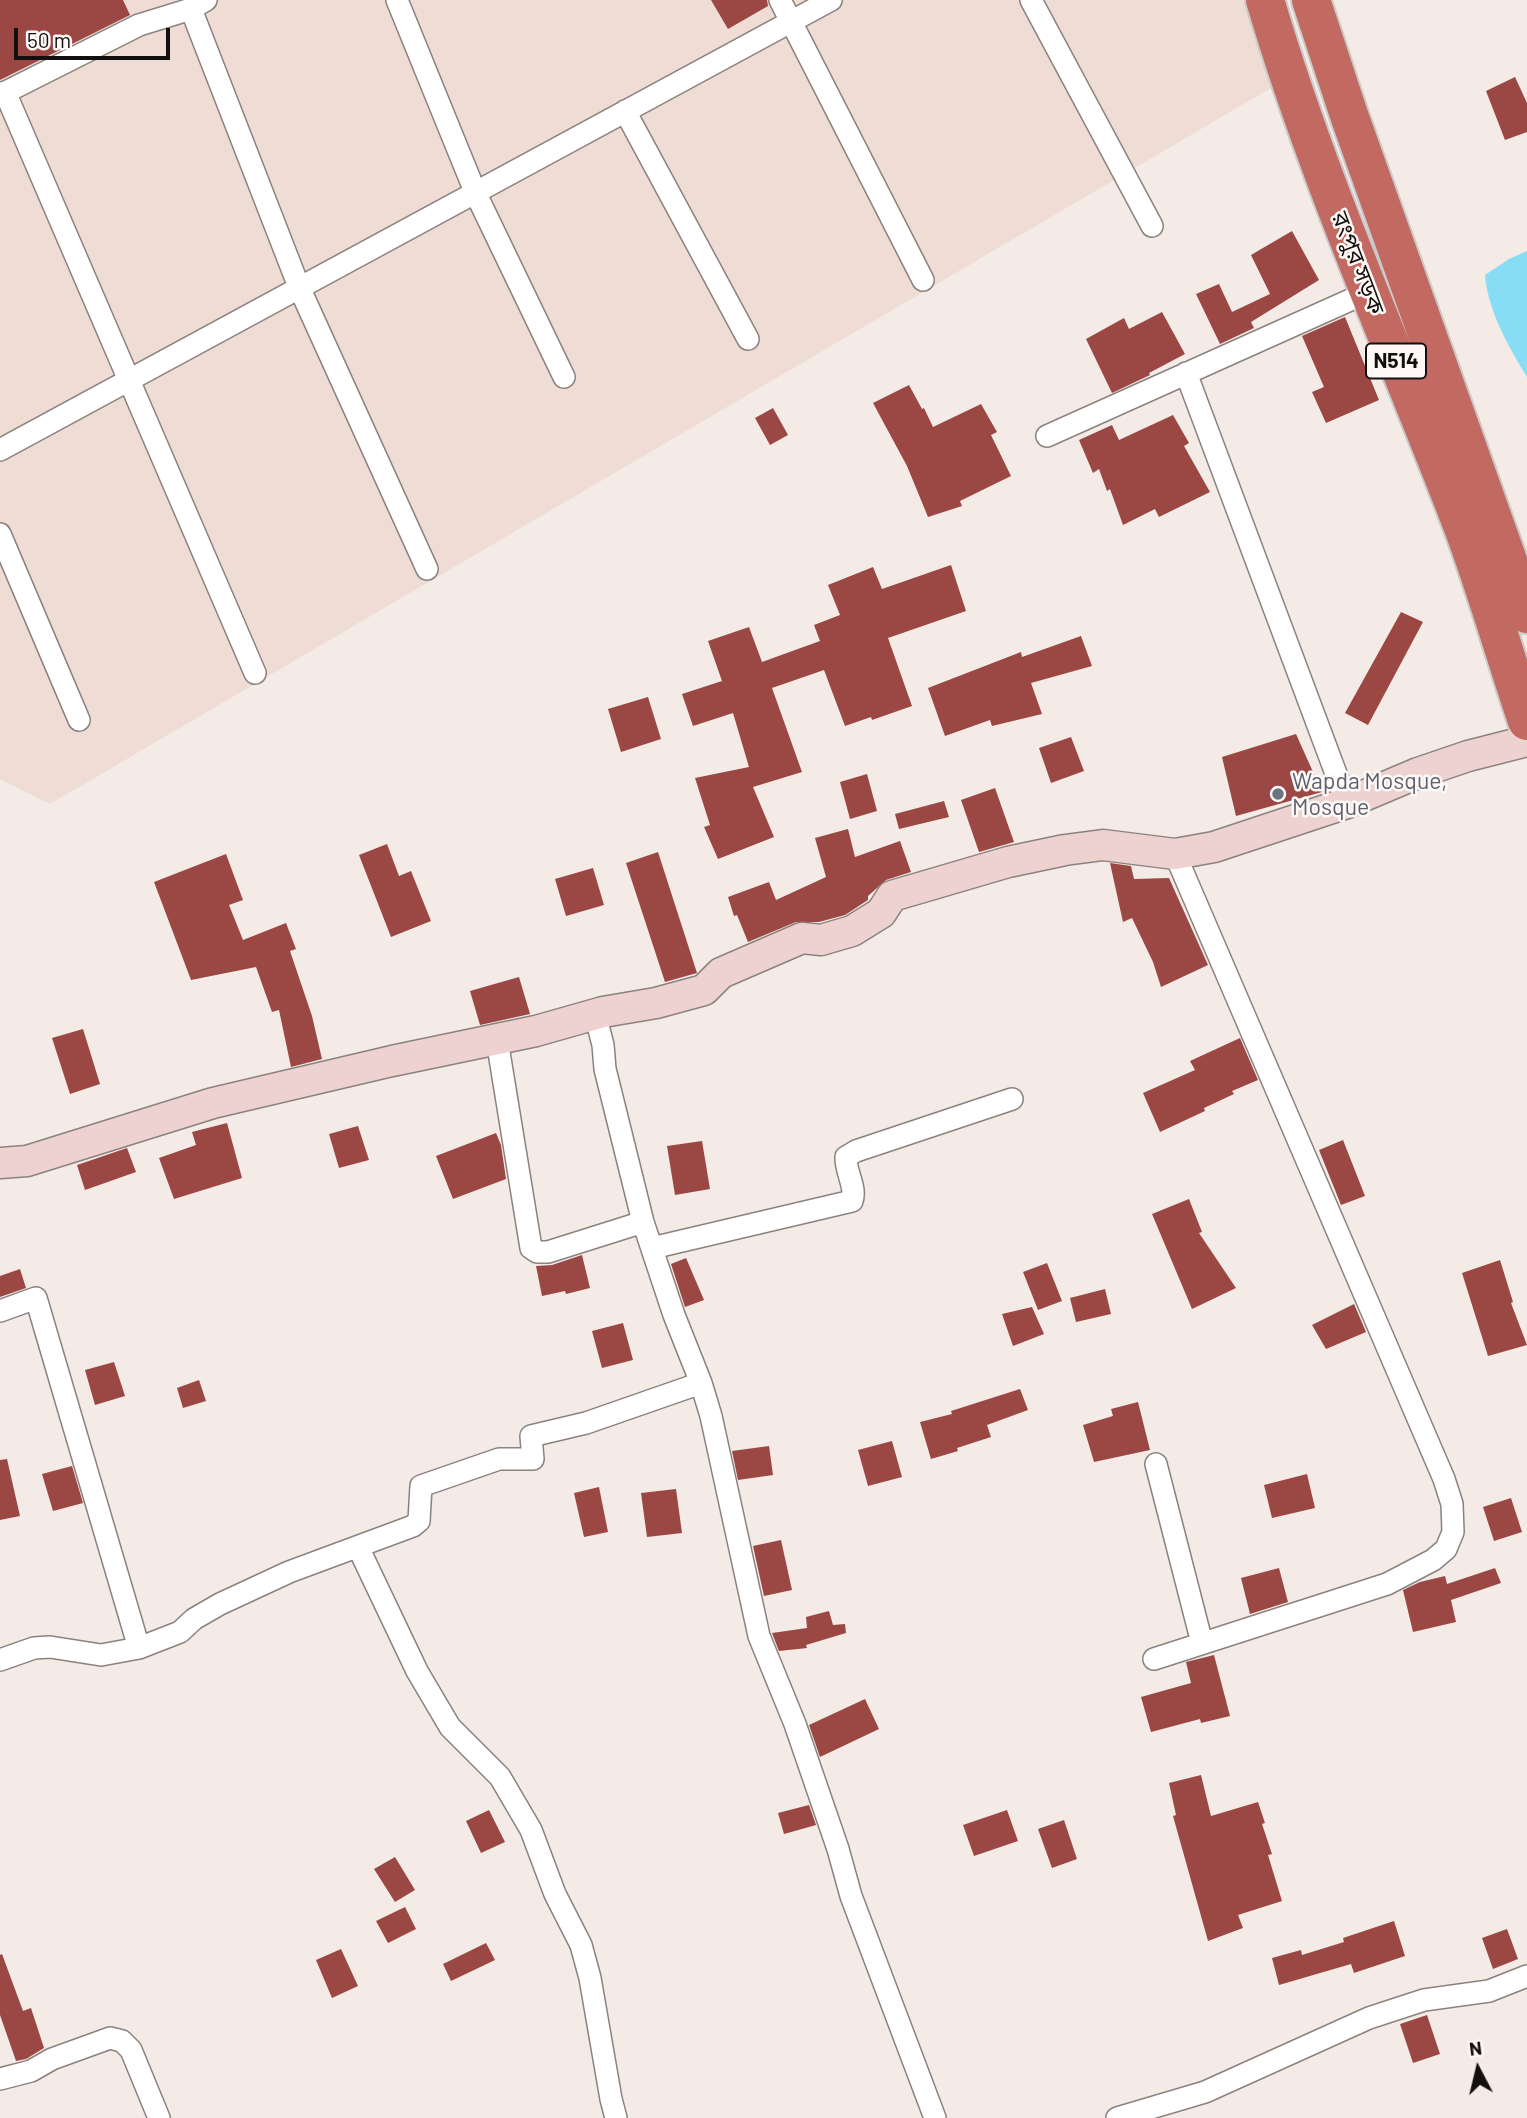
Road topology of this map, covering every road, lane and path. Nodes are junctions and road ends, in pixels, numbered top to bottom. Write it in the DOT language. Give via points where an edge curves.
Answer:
graph roads {
  1 [pos="397,0"];
  2 [pos="780,0"];
  3 [pos="831,0"];
  4 [pos="1031,0"];
  5 [pos="1265,0"];
  6 [pos="1311,0"];
  7 [pos="198,4"];
  8 [pos="791,21"];
  9 [pos="3,93"];
  10 [pos="625,111"];
  11 [pos="476,194"];
  12 [pos="1152,226"];
  13 [pos="923,281"];
  14 [pos="299,287"];
  15 [pos="1368,292"];
  16 [pos="748,339"];
  17 [pos="1186,373"];
  18 [pos="564,377"];
  19 [pos="130,380"];
  20 [pos="1047,436"];
  21 [pos="0,450"];
  22 [pos="0,534"];
  23 [pos="427,569"];
  24 [pos="1527,614"];
  25 [pos="255,673"];
  26 [pos="79,720"];
  27 [pos="1527,722"];
  28 [pos="1527,741"];
  29 [pos="1347,803"];
  30 [pos="1175,854"];
  31 [pos="595,1014"];
  32 [pos="497,1040"];
  33 [pos="1012,1100"];
  34 [pos="0,1163"];
  35 [pos="643,1222"];
  36 [pos="652,1248"];
  37 [pos="0,1311"];
  38 [pos="701,1383"];
  39 [pos="1156,1464"];
  40 [pos="358,1547"];
  41 [pos="1202,1643"];
  42 [pos="139,1648"];
  43 [pos="1154,1659"];
  44 [pos="0,1660"];
  45 [pos="1527,1976"];
  46 [pos="0,2079"];
  47 [pos="159,2118"];
  48 [pos="616,2118"];
  49 [pos="935,2118"];
  50 [pos="1117,2118"];
  1 -- 11 [label="street"];
  2 -- 8 [label="street"];
  3 -- 8 [label="street"];
  4 -- 12 [label="street"];
  5 -- 15 [label="highway, রংপুর সড়ক / N514" via="1288,78"];
  6 -- 24 [label="highway, রংপুর সড়ক / N514"];
  7 -- 9 [label="street" via="139,25"];
  7 -- 14 [label="street"];
  8 -- 10 [label="street"];
  8 -- 13 [label="street"];
  9 -- 19 [label="street"];
  10 -- 11 [label="street"];
  10 -- 16 [label="street"];
  11 -- 14 [label="street"];
  11 -- 18 [label="street"];
  14 -- 19 [label="street"];
  14 -- 23 [label="street"];
  15 -- 17 [label="street"];
  15 -- 27 [label="highway, রংপুর সড়ক / N514" via="1463,527"];
  17 -- 20 [label="street"];
  17 -- 29 [label="street"];
  19 -- 21 [label="street"];
  19 -- 25 [label="street"];
  22 -- 26 [label="street"];
  28 -- 29 [label="street" via="1456,760"];
  29 -- 30 [label="street" via="1214,847"];
  30 -- 31 [label="street" via="1103,845 997,865 892,896 881,913 852,931 821,940 802,937 721,974 704,990"];
  30 -- 41 [label="street" via="1444,1479 1453,1522 1446,1549 1387,1584"];
  31 -- 32 [label="street"];
  31 -- 35 [label="street"];
  32 -- 34 [label="street" via="213,1103 27,1161"];
  32 -- 35 [label="street" via="531,1248 548,1252"];
  33 -- 36 [label="street" via="846,1157 852,1201"];
  35 -- 36 [label="street"];
  36 -- 38 [label="street"];
  37 -- 42 [label="street" via="36,1298"];
  38 -- 40 [label="street" via="586,1423 530,1436 533,1459 499,1459 421,1486 419,1521"];
  38 -- 49 [label="street" via="759,1636 795,1724 850,1896"];
  39 -- 41 [label="street"];
  40 -- 42 [label="street" via="289,1572 220,1604 180,1632"];
  40 -- 48 [label="street" via="417,1671 450,1727 500,1777 531,1830 584,1956"];
  41 -- 43 [label="street"];
  42 -- 44 [label="street" via="101,1655 34,1648"];
  45 -- 50 [label="street" via="1489,1991 1424,2000 1369,2018 1205,2092"];
  46 -- 47 [label="street" via="110,2038 131,2050"];
}
